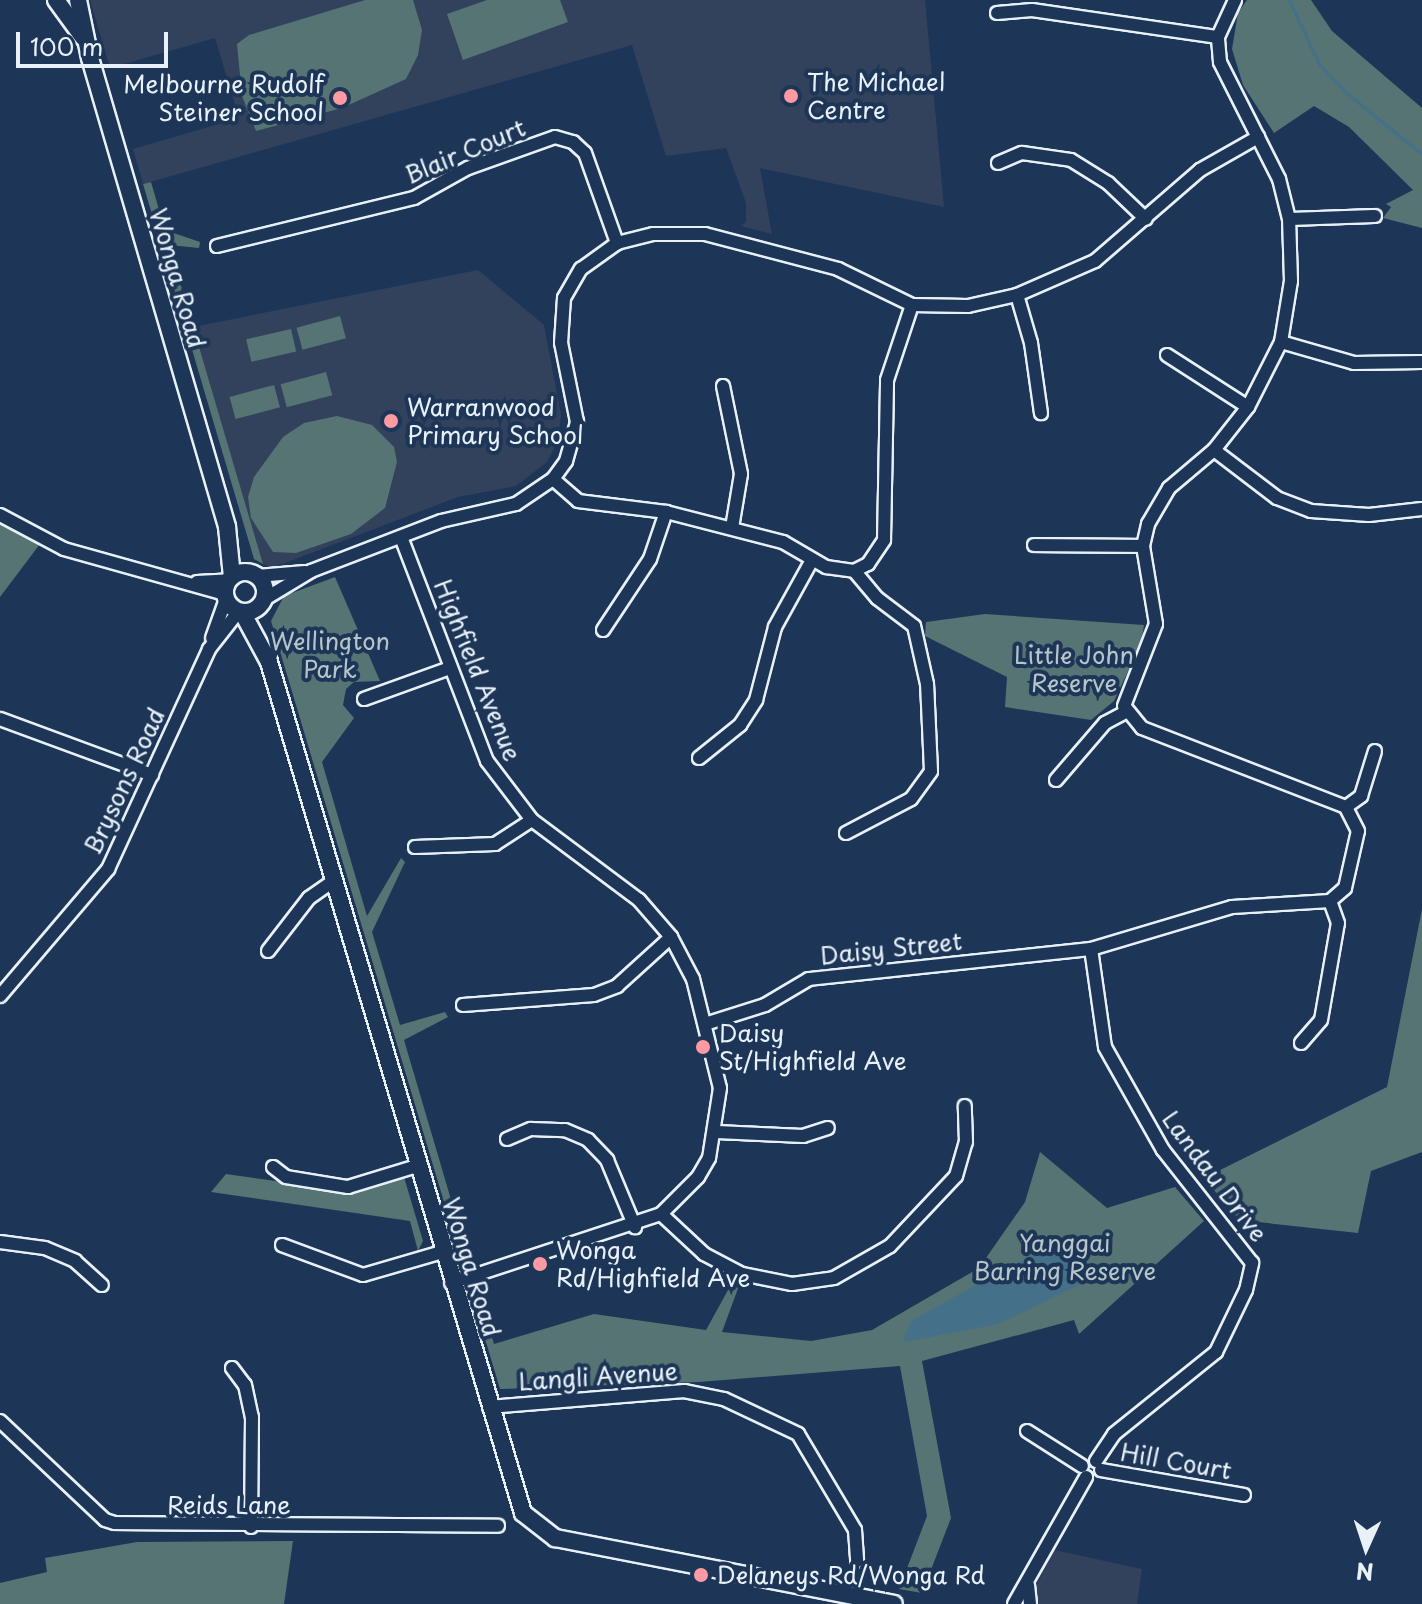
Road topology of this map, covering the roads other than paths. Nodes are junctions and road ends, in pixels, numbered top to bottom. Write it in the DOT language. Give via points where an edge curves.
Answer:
graph roads {
  1 [pos="56,0"];
  2 [pos="66,0"];
  3 [pos="78,0"];
  4 [pos="1235,0"];
  5 [pos="1032,5"];
  6 [pos="997,13"];
  7 [pos="1218,37"];
  8 [pos="86,42"];
  9 [pos="1258,137"];
  10 [pos="998,163"];
  11 [pos="1375,216"];
  12 [pos="1146,219"];
  13 [pos="1289,219"];
  14 [pos="617,243"];
  15 [pos="217,246"];
  16 [pos="1017,295"];
  17 [pos="912,305"];
  18 [pos="1281,342"];
  19 [pos="1167,355"];
  20 [pos="1422,362"];
  21 [pos="723,386"];
  22 [pos="1248,407"];
  23 [pos="1041,413"];
  24 [pos="1214,450"];
  25 [pos="553,479"];
  26 [pos="1422,509"];
  27 [pos="666,512"];
  28 [pos="0,515"];
  29 [pos="227,527"];
  30 [pos="732,528"];
  31 [pos="401,537"];
  32 [pos="1034,545"];
  33 [pos="1143,546"];
  34 [pos="812,560"];
  35 [pos="311,571"];
  36 [pos="854,571"];
  37 [pos="255,575"];
  38 [pos="228,588"];
  39 [pos="262,602"];
  40 [pos="241,611"];
  41 [pos="603,630"];
  42 [pos="209,649"];
  43 [pos="269,662"];
  44 [pos="450,668"];
  45 [pos="364,699"];
  46 [pos="1126,712"];
  47 [pos="0,719"];
  48 [pos="1375,751"];
  49 [pos="699,758"];
  50 [pos="152,775"];
  51 [pos="1056,780"];
  52 [pos="1346,807"];
  53 [pos="532,820"];
  54 [pos="846,833"];
  55 [pos="415,847"];
  56 [pos="333,881"];
  57 [pos="1330,901"];
  58 [pos="671,937"];
  59 [pos="1091,949"];
  60 [pos="268,951"];
  61 [pos="0,996"];
  62 [pos="463,1005"];
  63 [pos="705,1024"];
  64 [pos="1301,1043"];
  65 [pos="965,1106"];
  66 [pos="828,1128"];
  67 [pos="717,1132"];
  68 [pos="507,1139"];
  69 [pos="417,1166"];
  70 [pos="273,1167"];
  71 [pos="661,1214"];
  72 [pos="635,1227"];
  73 [pos="0,1242"];
  74 [pos="282,1245"];
  75 [pos="442,1252"];
  76 [pos="451,1283"];
  77 [pos="102,1285"];
  78 [pos="232,1368"];
  79 [pos="489,1407"];
  80 [pos="0,1421"];
  81 [pos="1027,1431"];
  82 [pos="1098,1466"];
  83 [pos="1084,1472"];
  84 [pos="1244,1495"];
  85 [pos="498,1526"];
  86 [pos="251,1527"];
  87 [pos="857,1561"];
  88 [pos="1028,1585"];
  89 [pos="894,1604"];
  90 [pos="1014,1604"];
  91 [pos="1030,1604"];
  1 -- 2 [label="main road"];
  1 -- 8 [label="main road, Wonga Road"];
  3 -- 8 [label="main road, Wonga Road"];
  4 -- 7 [label="street"];
  5 -- 6 [label="street"];
  5 -- 7 [label="street"];
  7 -- 9 [label="street" via="1230,90"];
  8 -- 29 [label="main road, Wonga Road"];
  9 -- 12 [label="street" via="1200,170"];
  9 -- 13 [label="street" via="1271,157"];
  10 -- 12 [label="street" via="1022,153 1071,160 1102,177"];
  11 -- 13 [label="street"];
  12 -- 16 [label="street" via="1095,261"];
  13 -- 18 [label="street" via="1291,281"];
  14 -- 15 [label="street, Blair Court" via="585,153 573,142 555,137 468,168 414,198"];
  14 -- 17 [label="street" via="653,234 705,234 838,269"];
  14 -- 25 [label="street" via="581,269 564,298 561,343 577,422 575,440"];
  16 -- 17 [label="street" via="968,306"];
  16 -- 23 [label="street" via="1031,343"];
  17 -- 36 [label="street" via="887,380 884,540 879,553"];
  18 -- 20 [label="street" via="1354,363"];
  18 -- 22 [label="street"];
  19 -- 22 [label="street"];
  21 -- 30 [label="street" via="741,474"];
  22 -- 24 [label="street"];
  24 -- 26 [label="street" via="1277,498 1311,511 1369,515"];
  24 -- 33 [label="street" via="1158,502"];
  25 -- 27 [label="street" via="578,501"];
  25 -- 31 [label="street" via="516,504 474,511"];
  27 -- 30 [label="street"];
  27 -- 41 [label="street" via="650,559"];
  28 -- 38 [label="street" via="64,549"];
  29 -- 37 [label="main road, Wonga Road"];
  29 -- 38 [label="main road, Wonga Road"];
  30 -- 34 [label="street" via="783,542"];
  31 -- 35 [label="street"];
  31 -- 44 [label="street, Highfield Avenue"];
  32 -- 33 [label="street"];
  33 -- 46 [label="street" via="1156,624 1151,647 1126,693"];
  34 -- 36 [label="street"];
  34 -- 49 [label="street" via="775,627 756,700 740,725"];
  35 -- 37 [label="street"];
  35 -- 39 [label="street"];
  36 -- 54 [label="street" via="877,598 914,626 927,684 931,771 911,799"];
  37 -- 38 [label="main road"];
  37 -- 39 [label="main road, Wonga Road" via="264,587"];
  38 -- 40 [label="main road, Wonga Road"];
  38 -- 42 [label="street, Brysons Road"];
  39 -- 40 [label="main road"];
  39 -- 43 [label="main road, Wonga Road"];
  40 -- 42 [label="street, Brysons Road"];
  40 -- 43 [label="main road, Wonga Road"];
  42 -- 50 [label="street, Brysons Road"];
  43 -- 56 [label="main road, Wonga Road"];
  44 -- 45 [label="street"];
  44 -- 53 [label="street, Highfield Avenue" via="487,761"];
  46 -- 51 [label="street" via="1105,723"];
  46 -- 52 [label="street" via="1142,728"];
  47 -- 50 [label="street"];
  48 -- 52 [label="street" via="1361,796"];
  50 -- 61 [label="street, Brysons Road" via="108,869"];
  52 -- 57 [label="street" via="1358,831 1345,888"];
  53 -- 55 [label="street" via="495,844"];
  53 -- 58 [label="street, Highfield Avenue" via="639,900"];
  56 -- 60 [label="street" via="309,898"];
  56 -- 69 [label="main road, Wonga Road"];
  57 -- 59 [label="street" via="1232,907"];
  57 -- 64 [label="street" via="1338,923 1321,1020"];
  58 -- 62 [label="street" via="617,986 594,995"];
  58 -- 63 [label="street, Highfield Avenue" via="685,960"];
  59 -- 63 [label="street, Daisy Street" via="809,979 765,1005"];
  59 -- 82 [label="street, Landau Drive" via="1105,1047 1163,1150 1252,1263 1246,1290 1216,1352 1114,1434"];
  63 -- 67 [label="street, Highfield Avenue" via="720,1088"];
  65 -- 71 [label="street" via="966,1142 956,1176 890,1246 834,1278 792,1284 742,1274 704,1254"];
  66 -- 67 [label="street" via="803,1136"];
  67 -- 71 [label="street, Highfield Avenue" via="698,1177"];
  68 -- 72 [label="street" via="531,1129 554,1129 588,1140 607,1160"];
  69 -- 70 [label="street" via="348,1187 286,1177"];
  69 -- 75 [label="main road, Wonga Road"];
  71 -- 72 [label="street, Highfield Avenue"];
  72 -- 76 [label="street, Highfield Avenue"];
  73 -- 77 [label="street" via="45,1248 75,1261"];
  74 -- 75 [label="street" via="363,1275"];
  75 -- 76 [label="main road, Wonga Road"];
  76 -- 79 [label="main road, Wonga Road"];
  78 -- 86 [label="street" via="245,1385 252,1417"];
  79 -- 87 [label="street, Langli Avenue" via="684,1391 724,1399 798,1434 855,1530"];
  79 -- 89 [label="main road, Wonga Road" via="520,1507 546,1535"];
  80 -- 86 [label="street, Reids Lane" via="105,1520 143,1527"];
  81 -- 83 [label="street"];
  82 -- 83 [label="street"];
  82 -- 84 [label="street, Hill Court"];
  83 -- 88 [label="street"];
  85 -- 86 [label="street, Reids Lane"];
  88 -- 90 [label="street"];
  88 -- 91 [label="street"];
}
